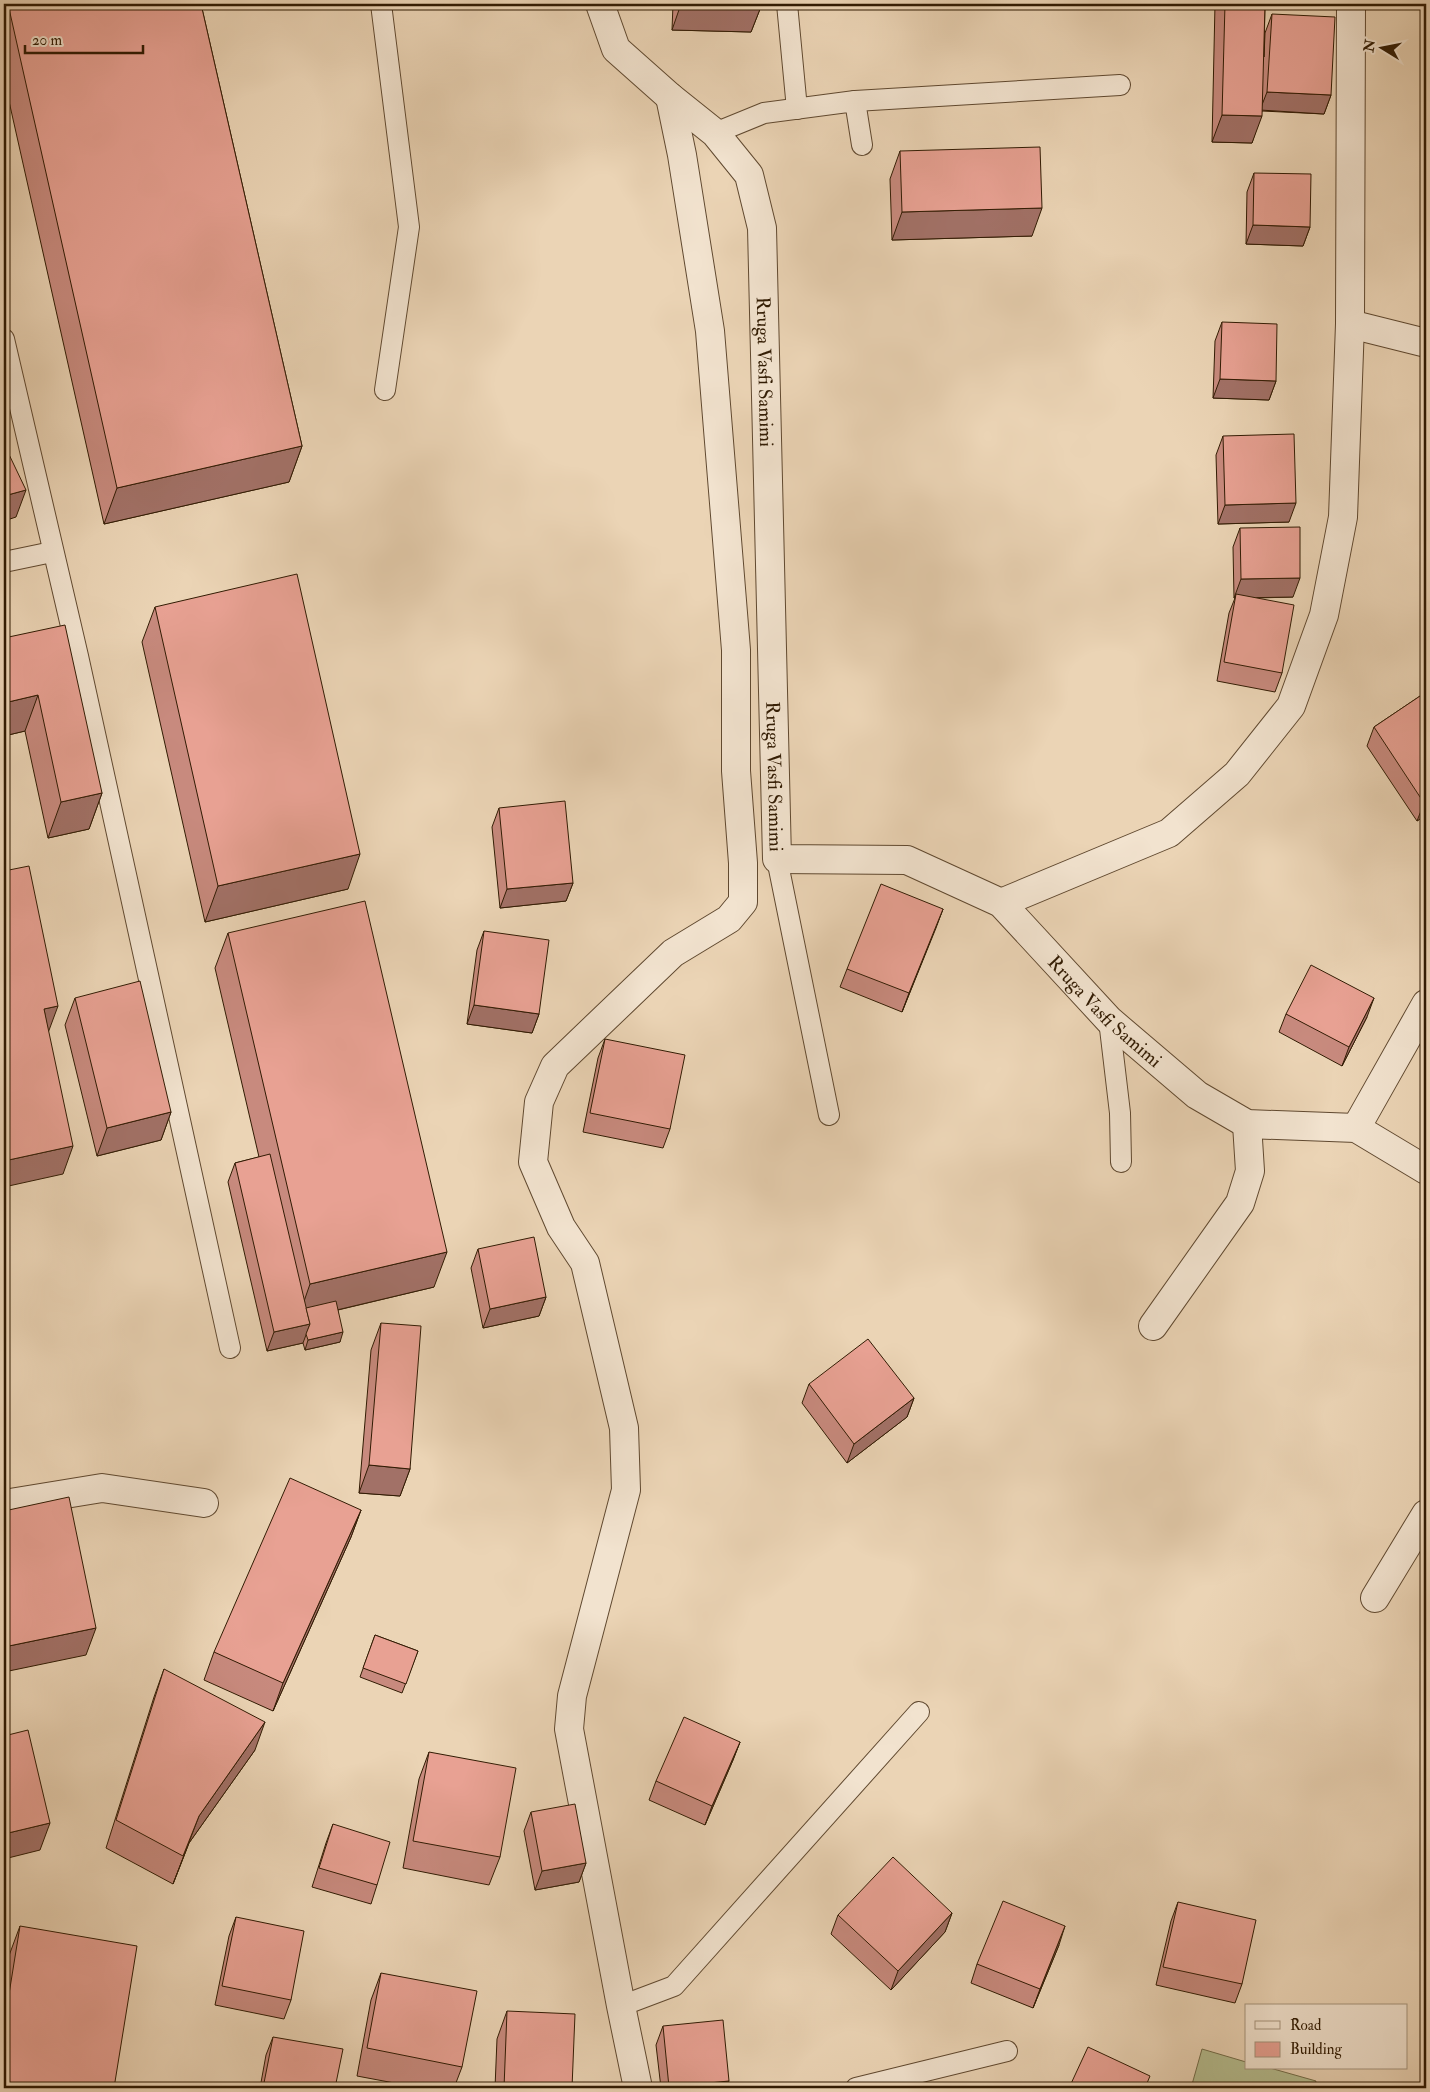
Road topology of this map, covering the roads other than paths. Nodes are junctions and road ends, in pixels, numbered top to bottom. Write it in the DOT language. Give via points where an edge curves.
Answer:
graph roads {
  1 [pos="381,4"];
  2 [pos="600,4"];
  3 [pos="787,4"];
  4 [pos="1351,4"];
  5 [pos="1120,85"];
  6 [pos="670,97"];
  7 [pos="855,101"];
  8 [pos="797,109"];
  9 [pos="715,133"];
  10 [pos="862,145"];
  11 [pos="1350,324"];
  12 [pos="4,339"];
  13 [pos="1426,342"];
  14 [pos="385,390"];
  15 [pos="52,552"];
  16 [pos="4,562"];
  17 [pos="777,859"];
  18 [pos="1000,903"];
  19 [pos="1426,1004"];
  20 [pos="1109,1020"];
  21 [pos="829,1116"];
  22 [pos="1247,1124"];
  23 [pos="1356,1128"];
  24 [pos="1121,1162"];
  25 [pos="1426,1170"];
  26 [pos="1152,1326"];
  27 [pos="230,1348"];
  28 [pos="204,1502"];
  29 [pos="4,1504"];
  30 [pos="1426,1514"];
  31 [pos="1375,1598"];
  32 [pos="919,1712"];
  33 [pos="620,2006"];
  34 [pos="1007,2051"];
  35 [pos="638,2088"];
  36 [pos="856,2088"];
  1 -- 14 [label="lane" via="409,227"];
  2 -- 6 [label="street, Rruga Vasfi Samimi" via="616,48"];
  3 -- 8 [label="lane"];
  4 -- 11 [label="street"];
  5 -- 7 [label="lane"];
  6 -- 9 [label="street, Rruga Vasfi Samimi"];
  6 -- 33 [label="street" via="710,331 736,650 736,770 743,902 729,919 673,953 555,1066 539,1102 533,1162 561,1227 585,1263 624,1428 626,1490 572,1696 569,1729"];
  7 -- 8 [label="lane"];
  7 -- 10 [label="lane"];
  8 -- 9 [label="lane" via="764,113"];
  9 -- 17 [label="street, Rruga Vasfi Samimi" via="749,174 762,228"];
  11 -- 13 [label="street"];
  11 -- 18 [label="street" via="1343,517 1324,615 1292,706 1237,774 1169,834"];
  12 -- 15 [label="lane"];
  15 -- 16 [label="lane"];
  15 -- 27 [label="lane" via="78,656"];
  17 -- 18 [label="street, Rruga Vasfi Samimi" via="907,860"];
  17 -- 21 [label="lane"];
  18 -- 20 [label="street, Rruga Vasfi Samimi"];
  19 -- 23 [label="street"];
  20 -- 22 [label="street, Rruga Vasfi Samimi" via="1197,1095"];
  20 -- 24 [label="lane" via="1120,1112"];
  22 -- 23 [label="street, Rruga Vasfi Samimi"];
  22 -- 26 [label="street" via="1250,1171 1240,1203"];
  23 -- 25 [label="street, Rruga Vasfi Samimi"];
  28 -- 29 [label="street" via="102,1488"];
  30 -- 31 [label="street"];
  32 -- 33 [label="lane" via="674,1986"];
  33 -- 35 [label="street"];
  34 -- 36 [label="lane"];
}
